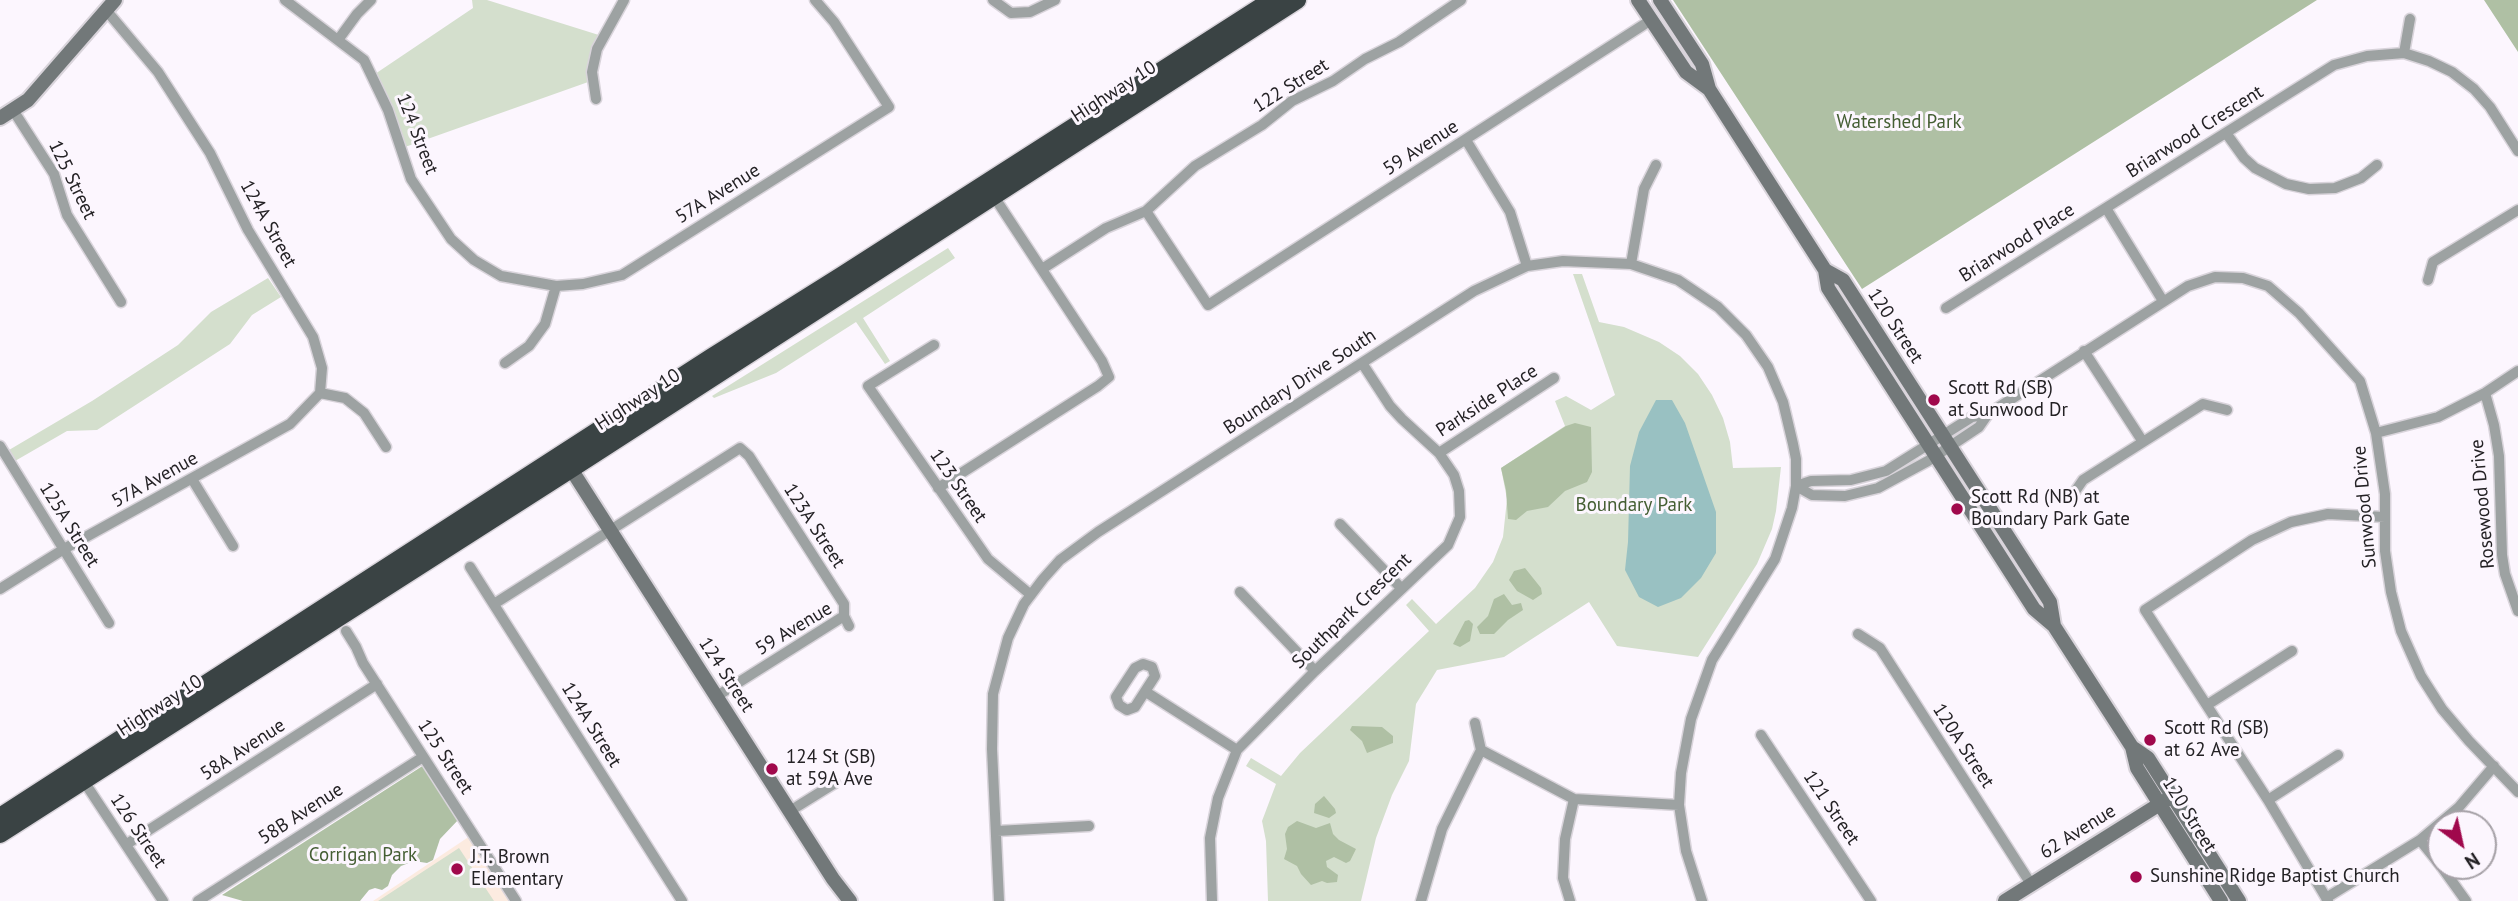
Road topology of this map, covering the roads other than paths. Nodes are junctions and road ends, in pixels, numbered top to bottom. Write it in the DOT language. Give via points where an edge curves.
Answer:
graph roads {
  1 [pos="285,0"];
  2 [pos="371,0"];
  3 [pos="624,0"];
  4 [pos="815,0"];
  5 [pos="993,0"];
  6 [pos="1055,0"];
  7 [pos="1272,0"];
  8 [pos="1297,0"];
  9 [pos="1461,0"];
  10 [pos="1638,0"];
  11 [pos="1660,0"];
  12 [pos="111,5"];
  13 [pos="2410,19"];
  14 [pos="1651,20"];
  15 [pos="338,40"];
  16 [pos="2404,53"];
  17 [pos="1709,89"];
  18 [pos="596,99"];
  19 [pos="6,114"];
  20 [pos="2226,133"];
  21 [pos="1466,140"];
  22 [pos="2518,151"];
  23 [pos="1656,165"];
  24 [pos="2377,165"];
  25 [pos="993,195"];
  26 [pos="2106,208"];
  27 [pos="2518,210"];
  28 [pos="1146,211"];
  29 [pos="1631,264"];
  30 [pos="1527,266"];
  31 [pos="1042,269"];
  32 [pos="1825,270"];
  33 [pos="2428,281"];
  34 [pos="556,286"];
  35 [pos="2163,301"];
  36 [pos="121,302"];
  37 [pos="1946,308"];
  38 [pos="934,345"];
  39 [pos="2084,351"];
  40 [pos="712,357"];
  41 [pos="505,363"];
  42 [pos="1362,363"];
  43 [pos="2518,371"];
  44 [pos="1554,378"];
  45 [pos="320,393"];
  46 [pos="2485,393"];
  47 [pos="2227,410"];
  48 [pos="2376,433"];
  49 [pos="1946,441"];
  50 [pos="2143,442"];
  51 [pos="0,446"];
  52 [pos="386,447"];
  53 [pos="1933,450"];
  54 [pos="1439,453"];
  55 [pos="571,469"];
  56 [pos="192,480"];
  57 [pos="1796,486"];
  58 [pos="938,488"];
  59 [pos="2072,496"];
  60 [pos="2385,517"];
  61 [pos="1340,524"];
  62 [pos="611,531"];
  63 [pos="233,545"];
  64 [pos="64,549"];
  65 [pos="470,567"];
  66 [pos="1401,588"];
  67 [pos="0,589"];
  68 [pos="1240,592"];
  69 [pos="1031,595"];
  70 [pos="494,604"];
  71 [pos="2518,611"];
  72 [pos="844,615"];
  73 [pos="109,623"];
  74 [pos="849,626"];
  75 [pos="2054,626"];
  76 [pos="346,631"];
  77 [pos="1858,634"];
  78 [pos="2292,651"];
  79 [pos="1315,671"];
  80 [pos="377,684"];
  81 [pos="1146,692"];
  82 [pos="717,696"];
  83 [pos="2207,705"];
  84 [pos="1475,723"];
  85 [pos="1761,735"];
  86 [pos="1237,750"];
  87 [pos="1481,750"];
  88 [pos="2338,755"];
  89 [pos="423,757"];
  90 [pos="2494,765"];
  91 [pos="83,780"];
  92 [pos="835,783"];
  93 [pos="2518,792"];
  94 [pos="1574,799"];
  95 [pos="2165,800"];
  96 [pos="2268,800"];
  97 [pos="1679,805"];
  98 [pos="790,811"];
  99 [pos="0,817"];
  100 [pos="1089,826"];
  101 [pos="997,831"];
  102 [pos="0,834"];
  103 [pos="2420,840"];
  104 [pos="127,844"];
  105 [pos="2427,849"];
  106 [pos="2451,880"];
  107 [pos="2031,884"];
  108 [pos="2327,899"];
  109 [pos="163,901"];
  110 [pos="198,901"];
  111 [pos="516,901"];
  112 [pos="682,901"];
  113 [pos="850,901"];
  114 [pos="999,901"];
  115 [pos="1212,901"];
  116 [pos="1421,901"];
  117 [pos="1570,901"];
  118 [pos="1702,901"];
  119 [pos="1871,901"];
  120 [pos="2005,901"];
  121 [pos="2221,901"];
  122 [pos="2239,901"];
  123 [pos="2466,901"];
  1 -- 15 [label="street, 124 Street"];
  2 -- 15 [label="street"];
  3 -- 18 [label="street" via="597,49 592,72"];
  4 -- 34 [label="street, 57A Avenue" via="889,107 622,275"];
  5 -- 6 [label="street" via="1011,13 1030,12"];
  7 -- 40 [label="highway, Highway 10"];
  8 -- 25 [label="highway, Highway 10"];
  9 -- 28 [label="street, 122 Street" via="1195,166"];
  10 -- 14 [label="main road, 120 Street"];
  11 -- 17 [label="main road, 120 Street" via="1702,64"];
  12 -- 19 [label="main road" via="28,100"];
  12 -- 45 [label="street, 124A Street" via="210,153 248,230 313,337 321,368"];
  13 -- 16 [label="street"];
  14 -- 17 [label="main road, 120 Street" via="1686,72"];
  14 -- 21 [label="street, 59 Avenue"];
  15 -- 34 [label="street, 124 Street" via="364,60 388,110 411,179 450,239 501,276"];
  16 -- 20 [label="street, Briarwood Crescent" via="2333,65"];
  16 -- 22 [label="street, Briarwood Crescent" via="2452,72 2474,89"];
  17 -- 32 [label="main road, 120 Street"];
  19 -- 36 [label="street, 125 Street" via="54,174 67,215"];
  20 -- 24 [label="street" via="2255,168 2286,184 2309,189 2335,188 2361,178"];
  20 -- 26 [label="street, Briarwood Crescent"];
  21 -- 28 [label="street, 59 Avenue" via="1208,305"];
  21 -- 30 [label="street" via="1510,212"];
  23 -- 29 [label="street" via="1644,189"];
  25 -- 31 [label="street"];
  25 -- 55 [label="highway, Highway 10"];
  26 -- 35 [label="street"];
  26 -- 37 [label="street, Briarwood Place"];
  27 -- 33 [label="street" via="2433,262"];
  28 -- 31 [label="street, 122 Street" via="1106,228"];
  29 -- 30 [label="street, Boundary Drive South" via="1563,261"];
  29 -- 57 [label="street, Boundary Drive South" via="1678,281 1718,307 1746,335 1768,367 1783,402 1796,459"];
  30 -- 42 [label="street, Boundary Drive South" via="1474,291"];
  31 -- 58 [label="street" via="1109,377"];
  32 -- 49 [label="main road, 120 Street" via="1843,280"];
  32 -- 53 [label="main road, 120 Street" via="1828,288"];
  34 -- 41 [label="street" via="545,324 529,346"];
  35 -- 39 [label="street, Sunwood Drive"];
  35 -- 48 [label="street, Sunwood Drive" via="2215,277 2243,278 2268,286 2360,381"];
  38 -- 58 [label="street, 123 Street" via="868,386"];
  39 -- 49 [label="street, Sunwood Drive" via="1988,414 1972,417"];
  39 -- 50 [label="street"];
  40 -- 55 [label="highway" via="705,371 580,452"];
  40 -- 99 [label="highway, Highway 10"];
  42 -- 54 [label="street, Southpark Crescent" via="1396,412"];
  42 -- 69 [label="street, Boundary Drive South" via="1098,532 1060,560"];
  43 -- 46 [label="street"];
  44 -- 54 [label="street, Parkside Place"];
  45 -- 52 [label="street" via="345,398 364,413"];
  45 -- 56 [label="street, 57A Avenue" via="290,424"];
  46 -- 48 [label="street" via="2438,417"];
  46 -- 71 [label="street, Rosewood Drive" via="2499,456 2502,555"];
  47 -- 50 [label="street" via="2203,404"];
  48 -- 60 [label="street, Sunwood Drive"];
  49 -- 53 [label="street, Sunwood Drive"];
  49 -- 75 [label="main road, 120 Street" via="2050,602"];
  50 -- 59 [label="street" via="2083,480"];
  51 -- 64 [label="street, 125A Street"];
  53 -- 57 [label="street" via="1886,471"];
  53 -- 57 [label="street" via="1903,476 1878,488 1845,496 1812,495"];
  53 -- 75 [label="main road, 120 Street" via="2034,609"];
  54 -- 66 [label="street, Southpark Crescent" via="1454,475 1460,517 1448,545"];
  55 -- 62 [label="main road, 124 Street"];
  55 -- 91 [label="highway, Highway 10"];
  56 -- 63 [label="street"];
  56 -- 64 [label="street, 57A Avenue"];
  57 -- 97 [label="street, Boundary Drive South" via="1775,559 1712,660 1696,703"];
  58 -- 69 [label="street, 123 Street" via="988,559"];
  60 -- 83 [label="street" via="2328,514 2291,522 2252,540 2144,610"];
  60 -- 90 [label="street, Sunwood Drive" via="2391,592 2406,642 2441,709"];
  61 -- 66 [label="street"];
  62 -- 70 [label="street"];
  62 -- 72 [label="street, 123A Street" via="740,448 752,454 844,604"];
  62 -- 82 [label="main road, 124 Street"];
  64 -- 67 [label="street, 57A Avenue"];
  64 -- 73 [label="street, 125A Street"];
  65 -- 70 [label="street, 124A Street"];
  66 -- 79 [label="street, Southpark Crescent"];
  68 -- 79 [label="street"];
  69 -- 101 [label="street, Boundary Drive South" via="1008,638 993,694"];
  70 -- 112 [label="street, 124A Street"];
  72 -- 74 [label="street, 59 Avenue"];
  72 -- 82 [label="street, 59 Avenue"];
  75 -- 95 [label="main road, 120 Street" via="2132,747 2137,768"];
  76 -- 80 [label="street, 125 Street"];
  77 -- 107 [label="street, 120A Street" via="1880,649"];
  78 -- 83 [label="street"];
  79 -- 86 [label="street, Southpark Crescent"];
  80 -- 89 [label="street, 125 Street"];
  80 -- 104 [label="street, 58A Avenue"];
  81 -- 81 [label="street" via="1155,676 1152,667 1143,664 1135,668 1116,696 1127,710"];
  81 -- 86 [label="street"];
  82 -- 98 [label="main road, 124 Street"];
  83 -- 96 [label="street"];
  84 -- 87 [label="street"];
  85 -- 119 [label="street, 121 Street"];
  86 -- 115 [label="street, Southpark Crescent" via="1218,799 1210,838"];
  87 -- 94 [label="street"];
  87 -- 116 [label="street" via="1442,829"];
  88 -- 96 [label="street"];
  89 -- 110 [label="street, 58B Avenue"];
  89 -- 111 [label="street, 125 Street"];
  90 -- 93 [label="street, Sunwood Drive"];
  90 -- 103 [label="street" via="2459,807"];
  91 -- 102 [label="highway, Highway 10"];
  91 -- 104 [label="street, 126 Street"];
  92 -- 98 [label="street"];
  94 -- 97 [label="street"];
  94 -- 117 [label="street" via="1563,878"];
  95 -- 107 [label="main road, 62 Avenue"];
  95 -- 121 [label="main road, 120 Street"];
  95 -- 122 [label="main road, 120 Street"];
  96 -- 108 [label="street"];
  97 -- 118 [label="street, Boundary Drive South" via="1686,851"];
  98 -- 113 [label="main road, 124 Street"];
  100 -- 101 [label="street"];
  101 -- 114 [label="street, Boundary Drive South"];
  103 -- 105 [label="street"];
  103 -- 108 [label="street"];
  104 -- 109 [label="street, 126 Street"];
  106 -- 123 [label="street"];
  107 -- 120 [label="main road, 62 Avenue"];
}
